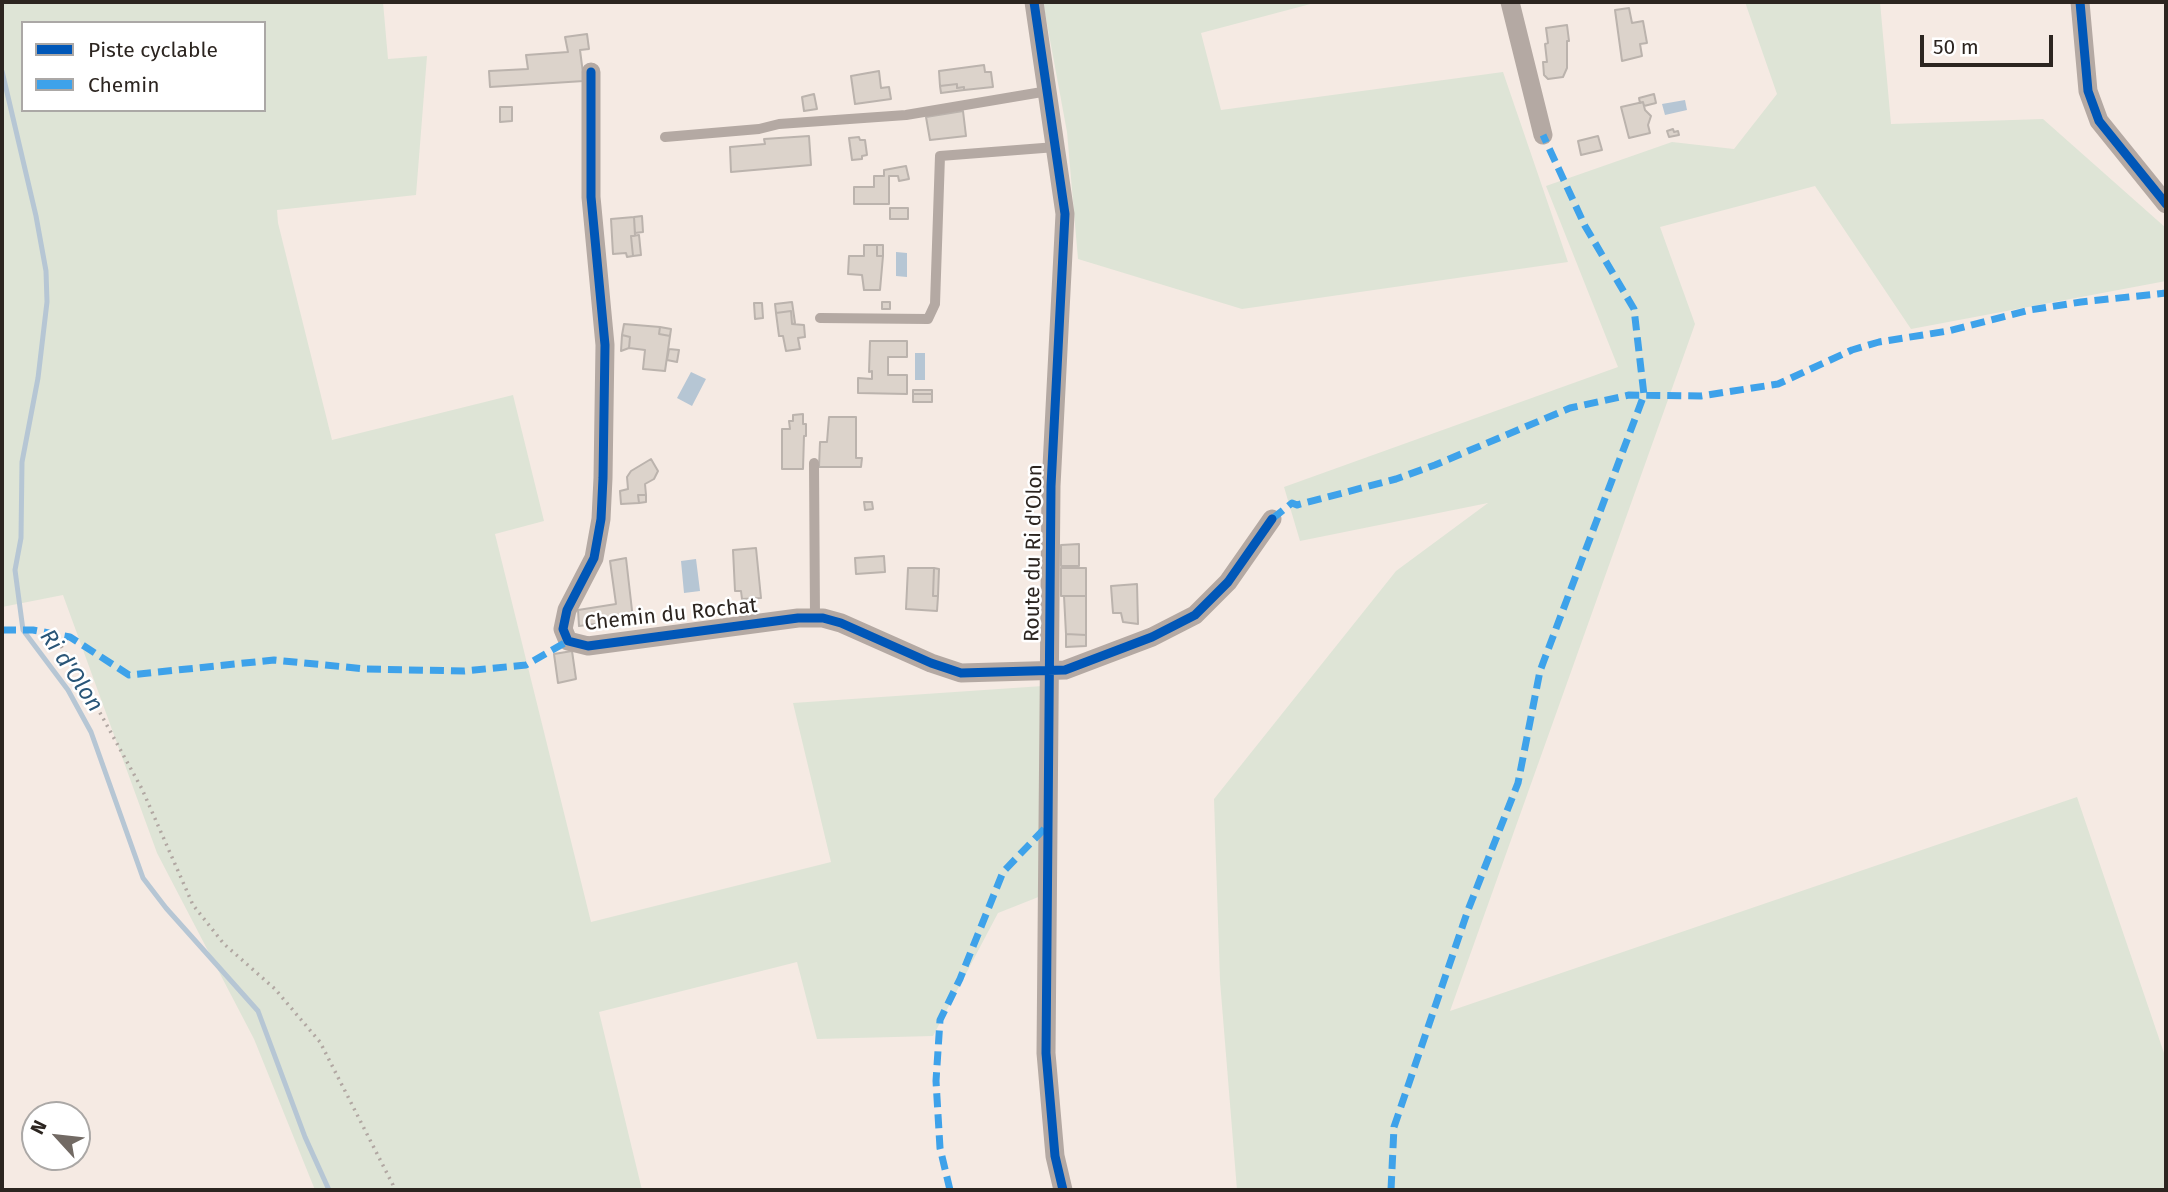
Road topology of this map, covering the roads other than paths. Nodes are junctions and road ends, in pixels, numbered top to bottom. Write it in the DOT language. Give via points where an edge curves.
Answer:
graph roads {
  1 [pos="1034,2"];
  2 [pos="1510,2"];
  3 [pos="2080,2"];
  4 [pos="591,72"];
  5 [pos="1048,91"];
  6 [pos="1543,135"];
  7 [pos="665,137"];
  8 [pos="1056,147"];
  9 [pos="2166,204"];
  10 [pos="820,318"];
  11 [pos="814,463"];
  12 [pos="1272,519"];
  13 [pos="815,618"];
  14 [pos="1050,669"];
  15 [pos="1063,1190"];
  1 -- 5 [label="street, Route du Ri d'Olon"];
  2 -- 6 [label="street"];
  3 -- 9 [label="street" via="2088,91 2099,121"];
  4 -- 13 [label="street, Chemin du Rochat" via="591,197 605,345 601,519 594,558 567,610 563,629 568,641 588,646"];
  5 -- 7 [label="lane" via="906,115"];
  5 -- 8 [label="street, Route du Ri d'Olon"];
  8 -- 10 [label="lane" via="940,156 935,304 928,319"];
  8 -- 14 [label="street, Route du Ri d'Olon" via="1065,214 1051,486"];
  11 -- 13 [label="lane"];
  12 -- 14 [label="street, Chemin du Rochat" via="1228,582 1195,615 1152,637 1065,670"];
  13 -- 14 [label="street, Chemin du Rochat" via="841,623 961,673"];
  14 -- 15 [label="street, Route du Ri d'Olon" via="1046,1053 1055,1156"];
}
